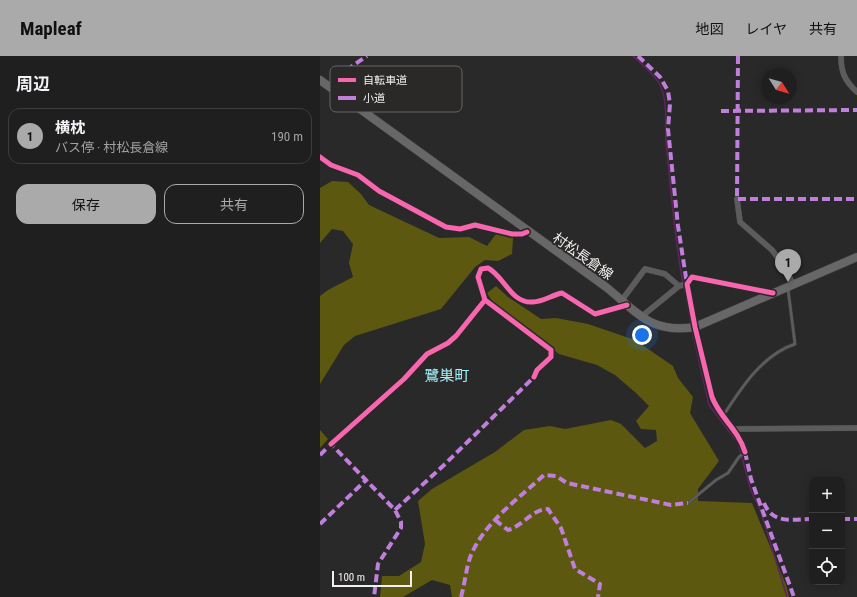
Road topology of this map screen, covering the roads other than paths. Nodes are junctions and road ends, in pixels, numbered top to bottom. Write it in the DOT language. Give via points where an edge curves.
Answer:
graph roads {
  1 [pos="841,56"];
  2 [pos="320,80"];
  3 [pos="330,87"];
  4 [pos="857,92"];
  5 [pos="364,112"];
  6 [pos="320,157"];
  7 [pos="737,199"];
  8 [pos="527,232"];
  9 [pos="857,257"];
  10 [pos="687,284"];
  11 [pos="791,285"];
  12 [pos="679,286"];
  13 [pos="773,293"];
  14 [pos="485,300"];
  15 [pos="624,302"];
  16 [pos="641,317"];
  17 [pos="695,327"];
  18 [pos="534,377"];
  19 [pos="724,416"];
  20 [pos="857,428"];
  21 [pos="734,429"];
  22 [pos="331,444"];
  23 [pos="745,452"];
  24 [pos="688,503"];
  1 -- 4 [label="street" via="844,77"];
  2 -- 3 [label="main road, 村松長倉線"];
  5 -- 8 [label="main road, 村松長倉線"];
  6 -- 8 [label="street" via="331,165 358,175 379,191 449,228 460,229 475,225 512,234"];
  7 -- 11 [label="street" via="740,222 772,250 784,266"];
  8 -- 15 [label="main road, 村松長倉線"];
  9 -- 11 [label="main road, 村松長倉線"];
  10 -- 12 [label="street"];
  10 -- 13 [label="street" via="694,278"];
  10 -- 17 [label="street"];
  11 -- 13 [label="main road, 村松長倉線"];
  11 -- 19 [label="lane" via="788,295 795,344 777,351 759,369 740,390"];
  12 -- 15 [label="street" via="665,274 645,269"];
  12 -- 16 [label="street"];
  13 -- 17 [label="main road, 村松長倉線"];
  14 -- 15 [label="street" via="478,277 481,269 488,268 494,271 514,294 526,302 537,302 562,293 595,314"];
  14 -- 18 [label="street" via="550,350 551,357 537,370"];
  14 -- 22 [label="street" via="456,336 427,354 404,379"];
  15 -- 16 [label="main road, 村松長倉線"];
  16 -- 17 [label="main road, 村松長倉線" via="650,323 674,329"];
  17 -- 19 [label="street" via="712,397"];
  19 -- 21 [label="street"];
  20 -- 21 [label="street"];
  21 -- 23 [label="street"];
  23 -- 24 [label="lane" via="728,473"];
}
